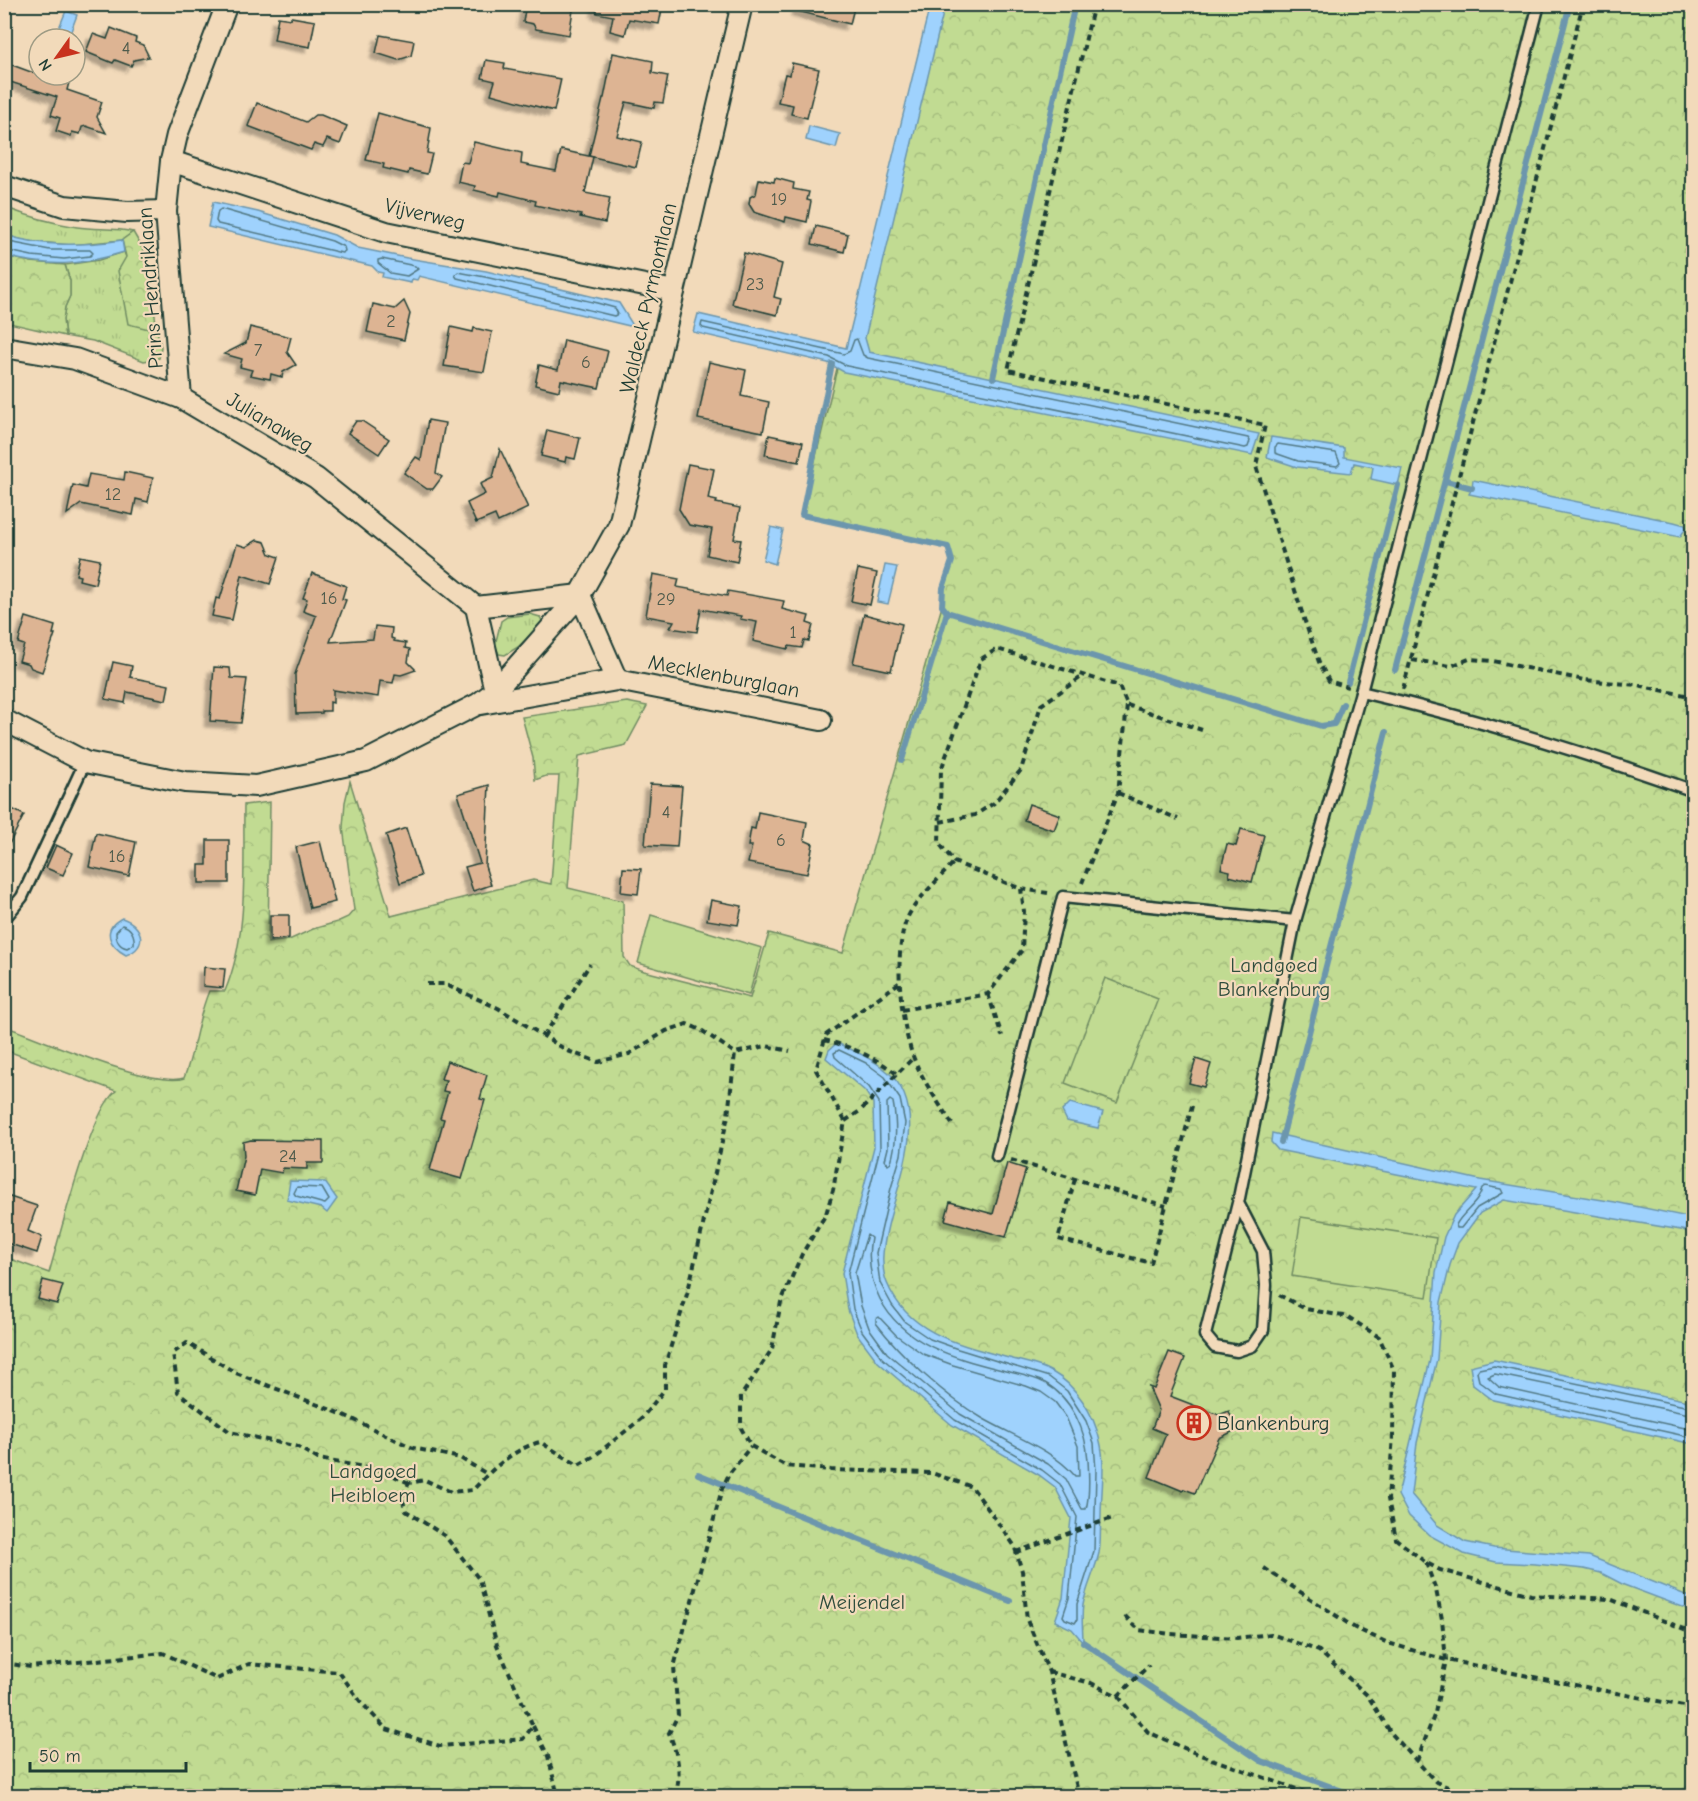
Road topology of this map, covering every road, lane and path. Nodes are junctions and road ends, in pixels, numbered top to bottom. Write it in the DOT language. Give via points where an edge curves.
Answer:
graph roads {
  1 [pos="226,4"];
  2 [pos="742,4"];
  3 [pos="1094,4"];
  4 [pos="1539,4"];
  5 [pos="1583,4"];
  6 [pos="171,161"];
  7 [pos="4,186"];
  8 [pos="166,211"];
  9 [pos="675,291"];
  10 [pos="4,347"];
  11 [pos="181,398"];
  12 [pos="580,595"];
  13 [pos="476,607"];
  14 [pos="1412,660"];
  15 [pos="1083,675"];
  16 [pos="617,680"];
  17 [pos="495,691"];
  18 [pos="1361,692"];
  19 [pos="1694,697"];
  20 [pos="1400,701"];
  21 [pos="478,704"];
  22 [pos="1127,705"];
  23 [pos="4,720"];
  24 [pos="821,720"];
  25 [pos="1202,730"];
  26 [pos="85,762"];
  27 [pos="1694,791"];
  28 [pos="1118,793"];
  29 [pos="1178,819"];
  30 [pos="940,822"];
  31 [pos="954,862"];
  32 [pos="1021,889"];
  33 [pos="1064,897"];
  34 [pos="1076,898"];
  35 [pos="4,919"];
  36 [pos="1295,921"];
  37 [pos="590,964"];
  38 [pos="900,983"];
  39 [pos="427,984"];
  40 [pos="988,994"];
  41 [pos="902,1010"];
  42 [pos="544,1036"];
  43 [pos="1002,1036"];
  44 [pos="824,1040"];
  45 [pos="790,1051"];
  46 [pos="735,1053"];
  47 [pos="914,1057"];
  48 [pos="897,1074"];
  49 [pos="1193,1102"];
  50 [pos="845,1121"];
  51 [pos="952,1124"];
  52 [pos="997,1156"];
  53 [pos="1076,1179"];
  54 [pos="1238,1203"];
  55 [pos="1166,1206"];
  56 [pos="1266,1285"];
  57 [pos="751,1446"];
  58 [pos="487,1474"];
  59 [pos="409,1483"];
  60 [pos="1115,1517"];
  61 [pos="1016,1552"];
  62 [pos="1425,1562"];
  63 [pos="1264,1568"];
  64 [pos="1125,1616"];
  65 [pos="1694,1633"];
  66 [pos="1446,1660"];
  67 [pos="4,1663"];
  68 [pos="1149,1665"];
  69 [pos="1049,1672"];
  70 [pos="1118,1696"];
  71 [pos="1694,1708"];
  72 [pos="533,1726"];
  73 [pos="1417,1761"];
  74 [pos="558,1797"];
  75 [pos="675,1797"];
  76 [pos="1079,1797"];
  77 [pos="1316,1797"];
  78 [pos="1470,1797"];
  1 -- 6 [label="street, Prins Hendriklaan"];
  2 -- 9 [label="street, Waldeck Pyrmontlaan"];
  3 -- 18 [label="path" via="1008,369 1265,425 1256,466 1319,662 1329,681"];
  4 -- 18 [label="lane"];
  5 -- 14 [label="path"];
  6 -- 8 [label="street, Prins Hendriklaan"];
  6 -- 9 [label="street, Vijverweg" via="386,232"];
  7 -- 8 [label="street" via="64,206"];
  8 -- 11 [label="street, Prins Hendriklaan"];
  9 -- 12 [label="street, Waldeck Pyrmontlaan" via="619,525"];
  10 -- 11 [label="street, Julianaweg" via="75,359"];
  11 -- 13 [label="street, Julianaweg" via="316,478"];
  12 -- 13 [label="street"];
  12 -- 16 [label="street, Mecklenburglaan"];
  12 -- 17 [label="street, Waldeck Pyrmontlaan"];
  13 -- 17 [label="street"];
  14 -- 19 [label="path" via="1451,666 1469,659 1493,661"];
  14 -- 20 [label="path"];
  15 -- 22 [label="path" via="1119,686"];
  15 -- 30 [label="path" via="1041,705 1020,770 994,803 975,815"];
  15 -- 30 [label="path" via="997,649 981,659 941,770"];
  16 -- 21 [label="street, Mecklenburglaan"];
  16 -- 24 [label="street, Mecklenburglaan"];
  17 -- 21 [label="street, Waldeck Pyrmontlaan"];
  18 -- 20 [label="lane"];
  18 -- 36 [label="lane"];
  20 -- 27 [label="lane" via="1595,756"];
  21 -- 26 [label="street" via="366,761 256,786 184,782"];
  22 -- 25 [label="path"];
  22 -- 28 [label="path"];
  23 -- 26 [label="street"];
  26 -- 35 [label="lane" via="22,897"];
  28 -- 29 [label="path"];
  28 -- 34 [label="path"];
  30 -- 31 [label="path" via="939,843"];
  31 -- 32 [label="path"];
  31 -- 38 [label="path" via="911,912 901,941"];
  32 -- 33 [label="path"];
  32 -- 40 [label="path" via="1022,950"];
  33 -- 34 [label="lane"];
  33 -- 52 [label="lane"];
  34 -- 36 [label="lane"];
  36 -- 54 [label="lane"];
  37 -- 42 [label="path"];
  38 -- 41 [label="path"];
  38 -- 44 [label="path"];
  39 -- 42 [label="path" via="444,984 498,1008"];
  40 -- 41 [label="path"];
  40 -- 43 [label="path"];
  41 -- 47 [label="path"];
  42 -- 46 [label="path" via="568,1051 598,1062 629,1054 666,1031 687,1024"];
  44 -- 48 [label="path" via="883,1064"];
  44 -- 50 [label="path" via="816,1070"];
  45 -- 46 [label="path" via="766,1046"];
  46 -- 58 [label="path" via="728,1116 688,1291 665,1365 665,1389 641,1419 578,1465 540,1442 524,1446"];
  47 -- 48 [label="path"];
  47 -- 51 [label="path"];
  48 -- 50 [label="path"];
  49 -- 55 [label="path"];
  50 -- 57 [label="path" via="826,1214 802,1254 781,1302 772,1349 741,1396 741,1428"];
  52 -- 53 [label="path"];
  53 -- 55 [label="path"];
  53 -- 55 [label="path" via="1058,1239 1151,1263"];
  54 -- 56 [label="lane" via="1263,1251"];
  54 -- 56 [label="lane" via="1205,1335 1215,1347 1237,1351 1252,1346 1263,1330"];
  56 -- 62 [label="path" via="1306,1309 1348,1317 1379,1337 1394,1370 1388,1499 1396,1539"];
  57 -- 61 [label="path" via="786,1466 932,1473 972,1486"];
  57 -- 75 [label="path" via="722,1489 674,1667 678,1715 669,1733 678,1756"];
  58 -- 59 [label="path" via="473,1490 451,1492 425,1480"];
  58 -- 59 [label="path" via="460,1458 413,1448 344,1415 236,1373 187,1343 172,1353 178,1392 230,1432 298,1447 318,1459 381,1470"];
  59 -- 72 [label="path" via="402,1498 406,1511 445,1536 479,1579 497,1645"];
  60 -- 61 [label="path"];
  61 -- 69 [label="path" via="1027,1620"];
  62 -- 65 [label="path" via="1440,1570 1532,1595 1610,1599"];
  62 -- 66 [label="path" via="1436,1590"];
  63 -- 66 [label="path" via="1355,1628 1388,1643"];
  64 -- 73 [label="path" via="1139,1630 1238,1638 1271,1634 1319,1651 1368,1696 1390,1733"];
  66 -- 71 [label="path"];
  66 -- 73 [label="path" via="1435,1713"];
  67 -- 72 [label="path" via="31,1667 163,1653 217,1678 249,1664 339,1672 387,1729 440,1746 523,1739"];
  68 -- 70 [label="path"];
  69 -- 70 [label="path" via="1091,1683"];
  69 -- 76 [label="path"];
  70 -- 77 [label="path" via="1148,1732"];
  72 -- 74 [label="path" via="548,1756"];
  73 -- 78 [label="path" via="1436,1782"];
}
